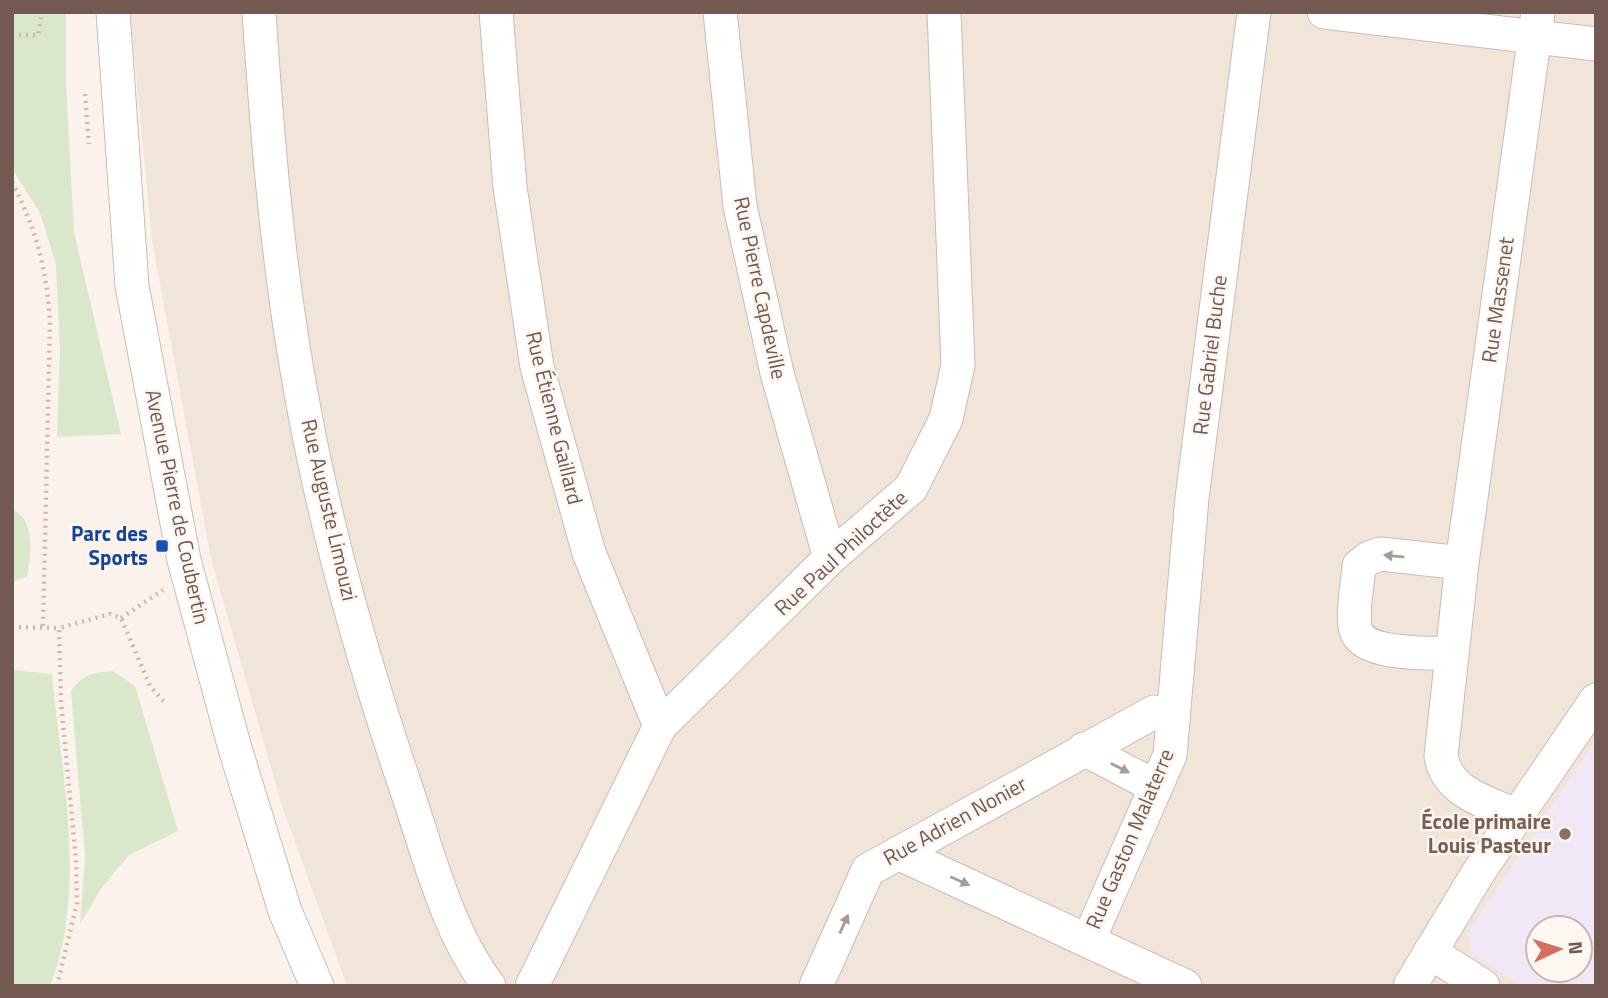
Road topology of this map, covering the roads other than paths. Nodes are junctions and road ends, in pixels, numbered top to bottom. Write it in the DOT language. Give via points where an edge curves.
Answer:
graph roads {
  1 [pos="113,12"];
  2 [pos="259,12"];
  3 [pos="496,12"];
  4 [pos="720,12"];
  5 [pos="944,12"];
  6 [pos="1254,12"];
  7 [pos="1324,12"];
  8 [pos="1536,25"];
  9 [pos="1596,44"];
  10 [pos="830,558"];
  11 [pos="1462,563"];
  12 [pos="1452,654"];
  13 [pos="1596,701"];
  14 [pos="1165,705"];
  15 [pos="660,726"];
  16 [pos="1084,749"];
  17 [pos="1156,787"];
  18 [pos="1516,816"];
  19 [pos="898,853"];
  20 [pos="1089,939"];
  21 [pos="1430,952"];
  22 [pos="317,986"];
  23 [pos="489,986"];
  24 [pos="532,986"];
  25 [pos="816,986"];
  26 [pos="1185,986"];
  27 [pos="1410,986"];
  28 [pos="1483,986"];
  1 -- 22 [label="street, Avenue Pierre de Coubertin" via="132,286 184,560 281,899"];
  2 -- 23 [label="street, Rue Auguste Limouzi" via="268,158 298,376 335,550 389,738 447,908"];
  3 -- 15 [label="street, Rue Étienne Gaillard" via="510,187 537,367 589,553"];
  4 -- 10 [label="street, Rue Pierre Capdeville" via="740,206 777,373"];
  5 -- 10 [label="street, Rue Paul Philoctète" via="958,365 946,419 911,488"];
  6 -- 14 [label="street, Rue Gabriel Buche"];
  7 -- 8 [label="street"];
  8 -- 9 [label="street"];
  8 -- 11 [label="street, Rue Massenet"];
  10 -- 15 [label="street, Rue Paul Philoctète"];
  11 -- 12 [label="street, Rue Massenet"];
  11 -- 12 [label="street, one-way" via="1381,554 1359,566 1354,627 1362,641 1377,648"];
  12 -- 18 [label="street, Rue Massenet" via="1443,771 1454,786"];
  13 -- 18 [label="street"];
  14 -- 16 [label="street, Rue Adrien Nonier"];
  14 -- 17 [label="street, Rue Gaston Malaterre" via="1170,755"];
  15 -- 24 [label="street, Rue Paul Philoctète"];
  16 -- 17 [label="street, one-way"];
  16 -- 19 [label="street, Rue Adrien Nonier"];
  17 -- 20 [label="street, Rue Gaston Malaterre"];
  18 -- 21 [label="street"];
  19 -- 20 [label="street, Rue Gaston Malaterre, one-way"];
  25 -- 19 [label="street, Rue Adrien Nonier, one-way" via="868,870"];
  20 -- 26 [label="street, Rue Gaston Malaterre"];
  21 -- 27 [label="street"];
  21 -- 28 [label="street"];
}
